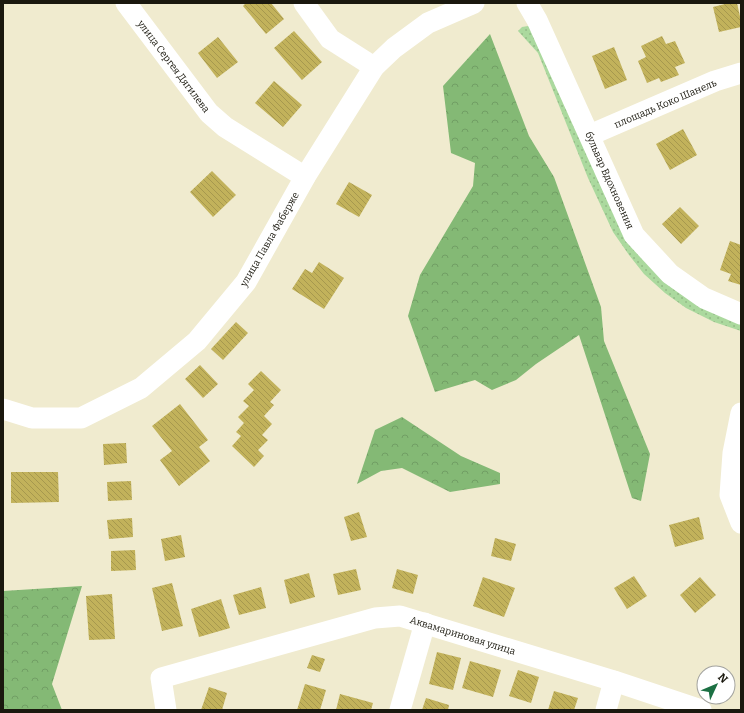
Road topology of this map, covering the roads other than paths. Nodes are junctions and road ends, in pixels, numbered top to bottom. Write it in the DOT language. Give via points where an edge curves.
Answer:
graph roads {
  1 [pos="126,3"];
  2 [pos="304,3"];
  3 [pos="474,3"];
  4 [pos="527,3"];
  5 [pos="374,67"];
  6 [pos="741,73"];
  7 [pos="590,135"];
  8 [pos="306,177"];
  9 [pos="741,314"];
  10 [pos="3,409"];
  11 [pos="741,413"];
  12 [pos="741,522"];
  13 [pos="425,623"];
  14 [pos="614,682"];
  15 [pos="166,710"];
  16 [pos="400,710"];
  17 [pos="606,710"];
  18 [pos="701,710"];
  1 -- 8 [label="street, улица Сергея Дягилева" via="209,113 225,127"];
  2 -- 5 [label="street" via="330,39"];
  3 -- 5 [label="street, улица Павла Фаберже" via="428,23 394,48"];
  4 -- 7 [label="street, бульвар Вдохновения"];
  5 -- 8 [label="street, улица Павла Фаберже"];
  6 -- 7 [label="street, площадь Коко Шанель" via="715,81"];
  7 -- 9 [label="street, бульвар Вдохновения" via="634,235 670,274 704,298"];
  8 -- 10 [label="street, улица Павла Фаберже" via="246,282 197,341 141,388 81,418 32,418"];
  11 -- 12 [label="street" via="733,454 730,495"];
  13 -- 14 [label="street, Аквамариновая улица"];
  13 -- 15 [label="street, Аквамариновая улица" via="400,616 375,618 161,678"];
  13 -- 16 [label="street"];
  14 -- 17 [label="street"];
  14 -- 18 [label="street, Аквамариновая улица"];
}
